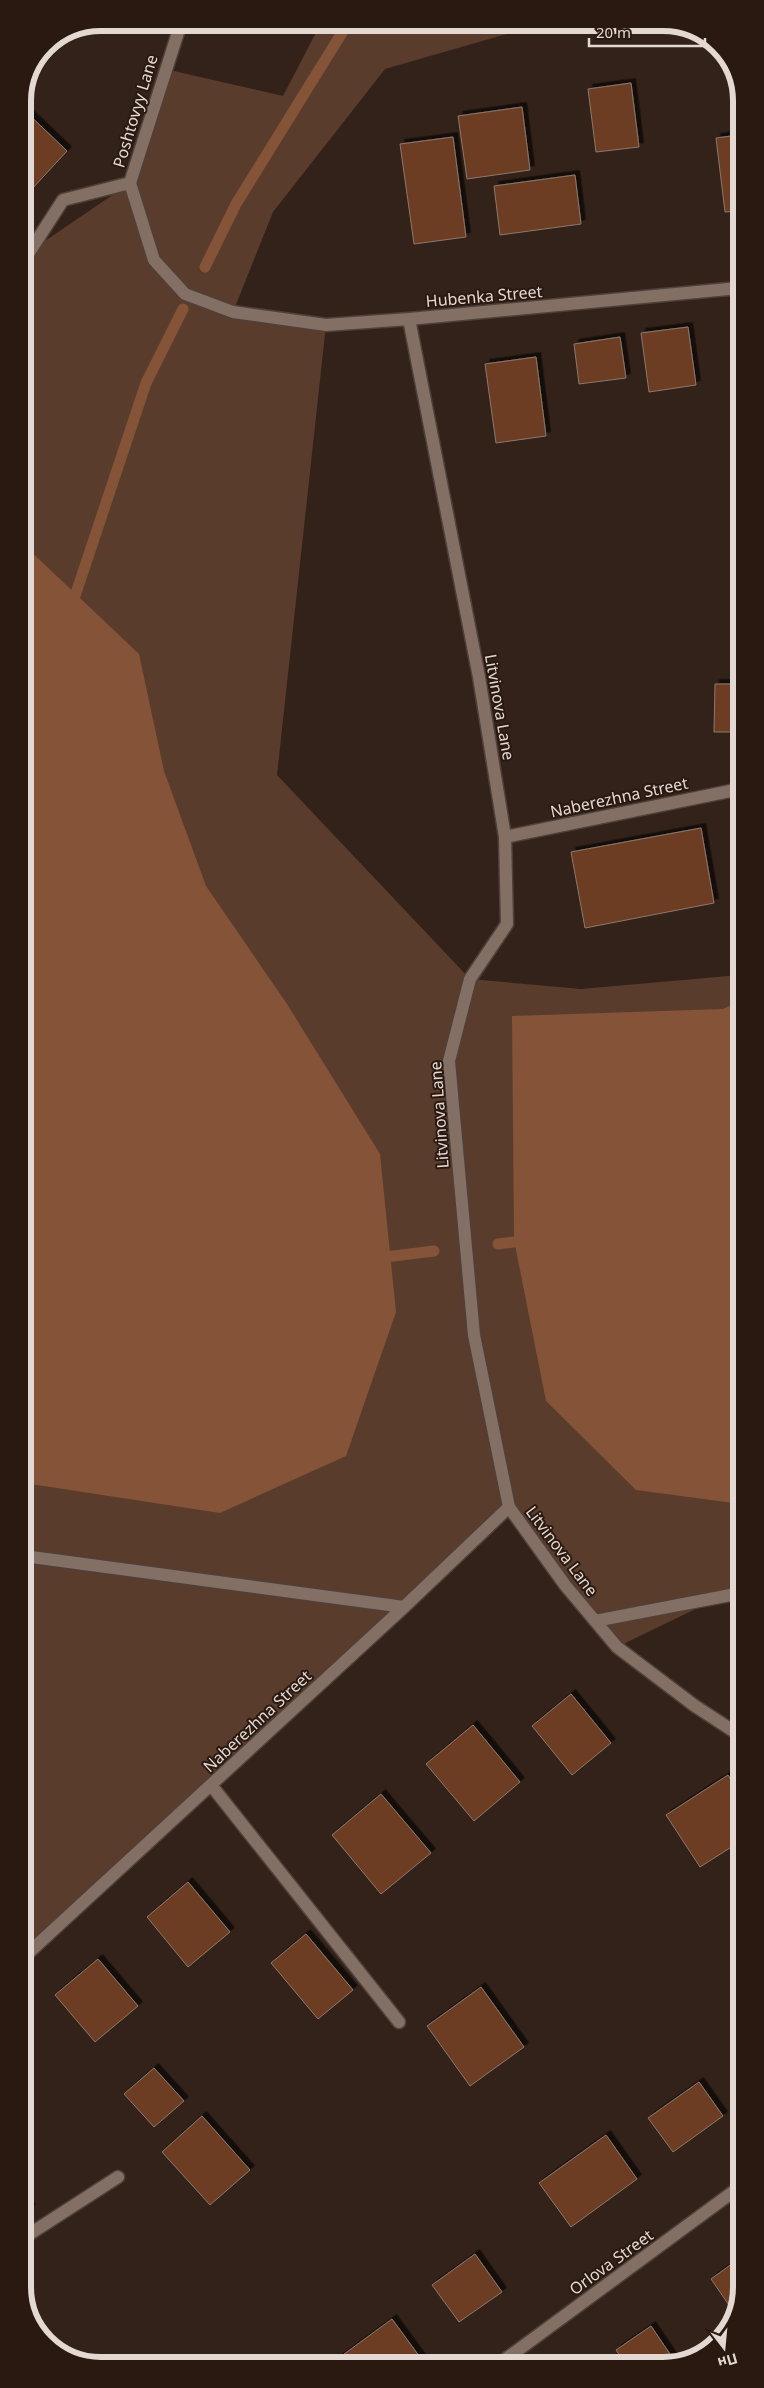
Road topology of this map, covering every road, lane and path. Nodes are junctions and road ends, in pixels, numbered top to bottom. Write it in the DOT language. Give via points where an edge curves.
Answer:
graph roads {
  1 [pos="178,31"];
  2 [pos="130,183"];
  3 [pos="31,250"];
  4 [pos="733,289"];
  5 [pos="233,312"];
  6 [pos="409,319"];
  7 [pos="733,790"];
  8 [pos="505,837"];
  9 [pos="509,1507"];
  10 [pos="31,1557"];
  11 [pos="733,1595"];
  12 [pos="404,1607"];
  13 [pos="595,1621"];
  14 [pos="733,1731"];
  15 [pos="211,1785"];
  16 [pos="31,1950"];
  17 [pos="399,2022"];
  18 [pos="118,2177"];
  19 [pos="733,2192"];
  20 [pos="31,2233"];
  21 [pos="509,2357"];
  1 -- 2 [label="street, Poshtovyy Lane"];
  2 -- 3 [label="street" via="63,200"];
  2 -- 5 [label="street, Poshtovyy Lane" via="154,260 185,294"];
  4 -- 6 [label="street, Hubenka Street"];
  5 -- 6 [label="street, Hubenka Street" via="326,325"];
  6 -- 8 [label="street, Litvinova Lane" via="479,677"];
  7 -- 8 [label="street, Naberezhna Street"];
  8 -- 9 [label="street, Litvinova Lane" via="507,924 470,979 449,1060 474,1335"];
  9 -- 12 [label="street, Naberezhna Street"];
  9 -- 13 [label="street, Litvinova Lane"];
  10 -- 12 [label="street"];
  11 -- 13 [label="street"];
  12 -- 15 [label="street, Naberezhna Street"];
  13 -- 14 [label="street, Litvinova Lane" via="617,1647"];
  15 -- 16 [label="street, Naberezhna Street"];
  15 -- 17 [label="street"];
  18 -- 20 [label="street"];
  19 -- 21 [label="street, Orlova Street"];
}
